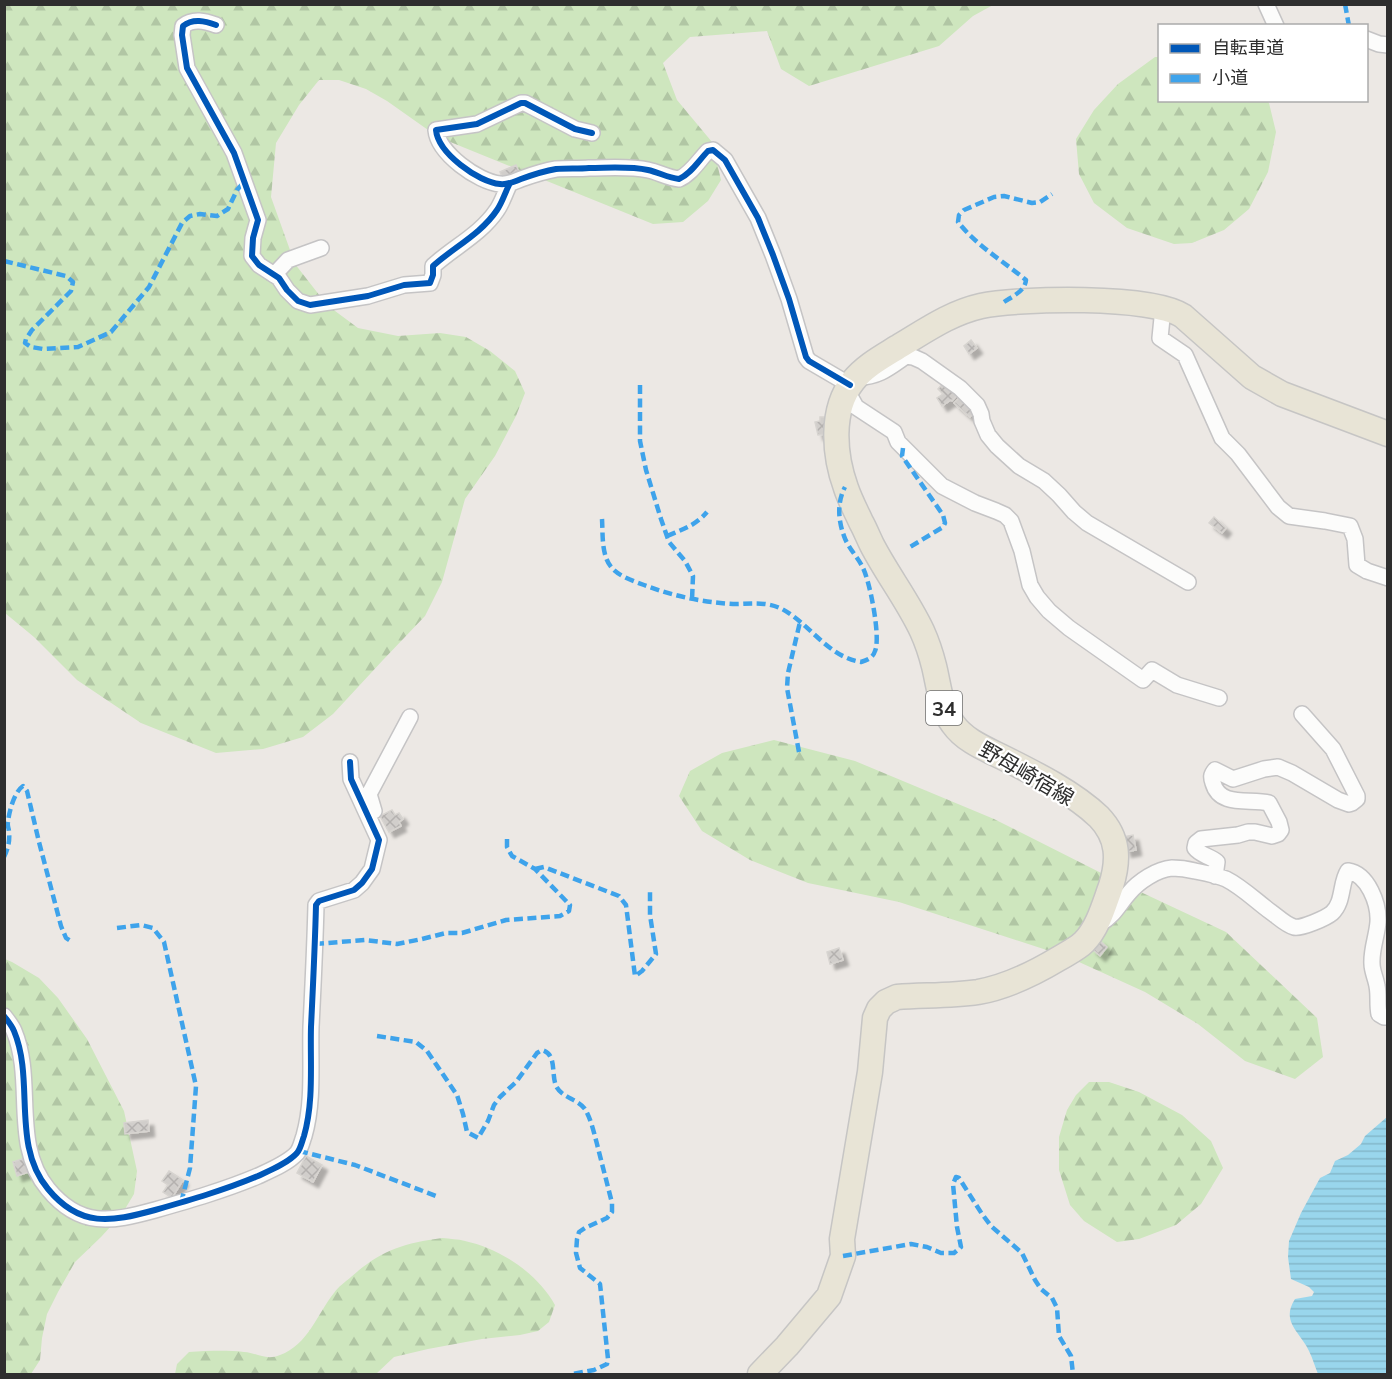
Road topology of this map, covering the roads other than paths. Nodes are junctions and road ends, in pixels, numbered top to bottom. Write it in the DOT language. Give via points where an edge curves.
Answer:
graph roads {
  1 [pos="1266,4"];
  2 [pos="1275,24"];
  3 [pos="216,25"];
  4 [pos="1368,40"];
  5 [pos="1388,45"];
  6 [pos="592,133"];
  7 [pos="509,184"];
  8 [pos="321,248"];
  9 [pos="274,275"];
  10 [pos="1163,308"];
  11 [pos="851,384"];
  12 [pos="1388,434"];
  13 [pos="1388,578"];
  14 [pos="1188,582"];
  15 [pos="1219,698"];
  16 [pos="1302,714"];
  17 [pos="410,717"];
  18 [pos="350,762"];
  19 [pos="379,840"];
  20 [pos="1215,876"];
  21 [pos="1095,925"];
  22 [pos="4,1016"];
  23 [pos="1388,1017"];
  24 [pos="760,1374"];
  1 -- 2 [label="street"];
  3 -- 9 [label="street" via="201,21 183,26 187,68 234,153 258,220 252,256"];
  4 -- 5 [label="street"];
  6 -- 7 [label="street" via="575,129 525,103 477,124 436,130 441,143 464,167 484,180"];
  7 -- 9 [label="street" via="497,210 472,237 433,266 429,283 310,305 298,301"];
  7 -- 11 [label="street" via="539,173 567,169 647,170 679,179 713,150 725,160 758,218 786,288 806,357"];
  8 -- 9 [label="street" via="288,260"];
  10 -- 11 [label="main road" via="1107,301 1046,300 979,307 940,321 876,360"];
  10 -- 12 [label="main road" via="1184,316 1251,377 1282,394"];
  10 -- 13 [label="street" via="1161,338 1185,355 1222,438 1278,507 1289,516 1350,526 1357,565"];
  11 -- 14 [label="street" via="872,377 906,356 922,361 977,405 996,446 1044,481 1087,523"];
  11 -- 15 [label="street" via="856,407 894,432 898,442 942,486 996,510 1011,521 1030,585 1049,611 1143,680 1152,670 1177,685"];
  11 -- 21 [label="main road, 野母崎宿線 / 34" via="838,412 837,427 845,487 871,543 921,629 952,723 976,744 1072,796 1100,819 1112,836 1116,867"];
  16 -- 20 [label="street" via="1333,749 1357,799 1349,804 1338,800 1278,767 1233,779 1215,770 1211,777 1222,797 1269,803 1281,830 1272,836 1248,832 1201,839 1195,848 1217,862"];
  17 -- 19 [label="street" via="369,794 380,830"];
  18 -- 19 [label="street" via="351,780"];
  19 -- 22 [label="street" via="372,869 362,883 316,905 312,1085 306,1129 299,1151 274,1168 233,1187 133,1216 99,1220 78,1215 48,1190 34,1165 24,1107 22,1057 14,1029"];
  20 -- 21 [label="street" via="1170,868 1131,890 1112,915"];
  20 -- 23 [label="street" via="1226,879 1293,927 1301,927 1331,913 1337,906 1346,873 1358,875 1375,901 1378,921 1372,964 1379,1014"];
  21 -- 24 [label="main road, 野母崎宿線 / 34" via="1084,942 1014,982 978,992 897,997 879,1009 837,1276 830,1296"];
}
